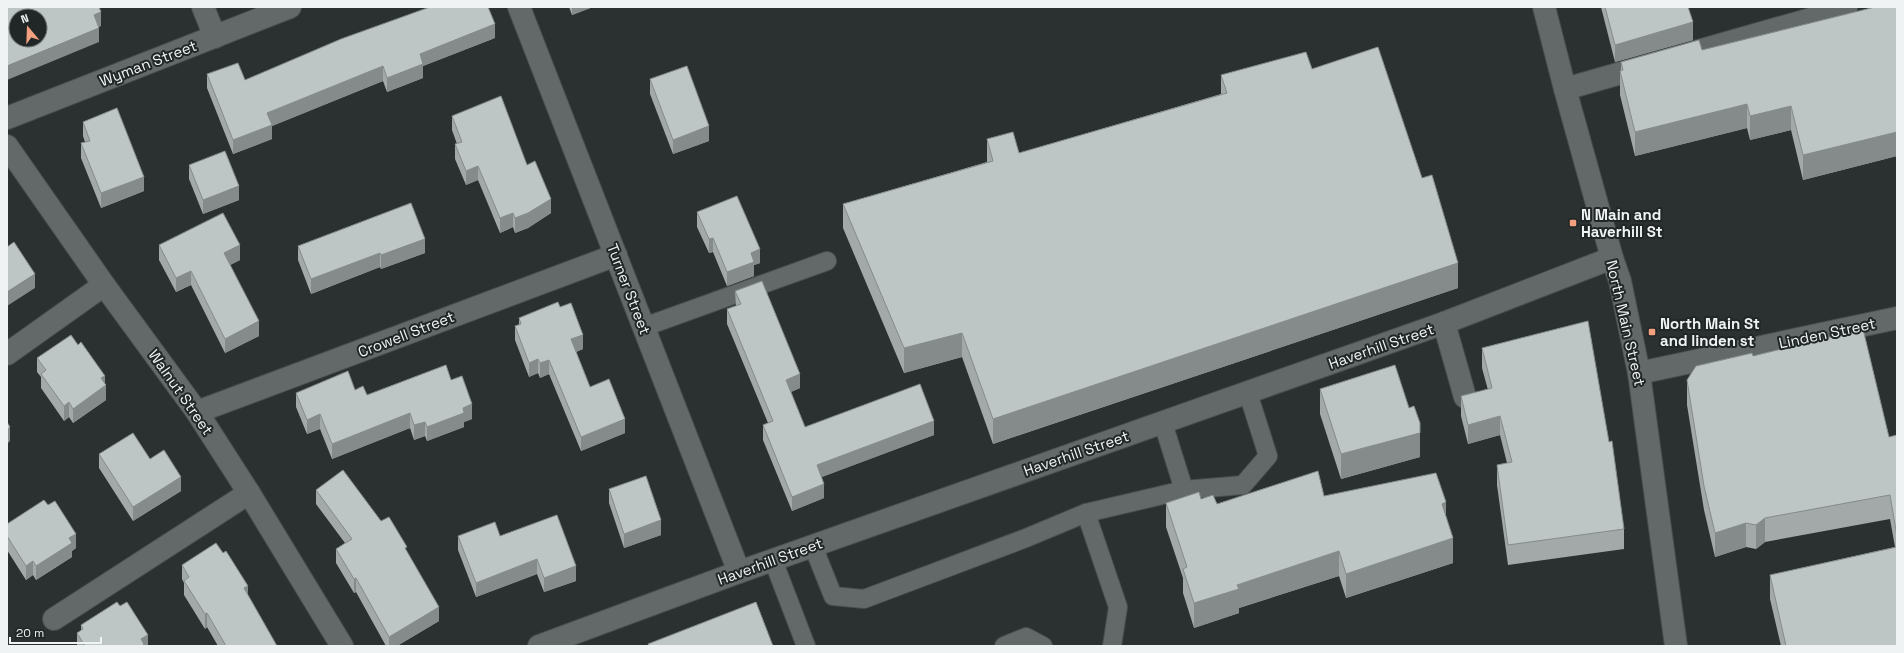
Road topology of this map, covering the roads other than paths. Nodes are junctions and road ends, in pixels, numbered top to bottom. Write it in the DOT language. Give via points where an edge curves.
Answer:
graph roads {
  1 [pos="203,7"];
  2 [pos="290,7"];
  3 [pos="519,7"];
  4 [pos="1544,7"];
  5 [pos="1846,9"];
  6 [pos="215,37"];
  7 [pos="1565,89"];
  8 [pos="7,118"];
  9 [pos="7,146"];
  10 [pos="616,255"];
  11 [pos="1612,258"];
  12 [pos="827,261"];
  13 [pos="104,285"];
  14 [pos="1897,318"];
  15 [pos="1444,324"];
  16 [pos="644,327"];
  17 [pos="7,354"];
  18 [pos="1639,373"];
  19 [pos="1248,393"];
  20 [pos="1465,398"];
  21 [pos="197,412"];
  22 [pos="1162,423"];
  23 [pos="1184,490"];
  24 [pos="249,493"];
  25 [pos="1086,513"];
  26 [pos="813,546"];
  27 [pos="773,560"];
  28 [pos="739,572"];
  29 [pos="54,619"];
  30 [pos="342,646"];
  31 [pos="539,646"];
  32 [pos="806,646"];
  33 [pos="1004,646"];
  34 [pos="1043,646"];
  35 [pos="1112,646"];
  36 [pos="1676,646"];
  1 -- 6 [label="street"];
  2 -- 6 [label="street, Wyman Street"];
  3 -- 10 [label="street, Turner Street"];
  4 -- 7 [label="street, North Main Street"];
  5 -- 7 [label="street"];
  6 -- 8 [label="street, Wyman Street"];
  7 -- 11 [label="street, North Main Street"];
  9 -- 13 [label="street, Walnut Street"];
  10 -- 16 [label="street, Turner Street"];
  10 -- 21 [label="street, Crowell Street"];
  11 -- 15 [label="street, Haverhill Street"];
  11 -- 18 [label="street, North Main Street" via="1620,281"];
  12 -- 16 [label="lane"];
  13 -- 17 [label="street"];
  13 -- 21 [label="street, Walnut Street"];
  14 -- 18 [label="street, Linden Street"];
  15 -- 19 [label="street, Haverhill Street"];
  15 -- 20 [label="street"];
  16 -- 28 [label="street, Turner Street"];
  18 -- 36 [label="street, North Main Street"];
  19 -- 22 [label="street, Haverhill Street"];
  19 -- 23 [label="lane" via="1268,456 1243,485"];
  21 -- 24 [label="street, Walnut Street"];
  22 -- 23 [label="lane"];
  22 -- 26 [label="street, Haverhill Street"];
  23 -- 25 [label="lane"];
  24 -- 29 [label="street"];
  24 -- 30 [label="street, Walnut Street"];
  25 -- 26 [label="lane" via="864,599 833,596"];
  25 -- 35 [label="lane" via="1118,606"];
  26 -- 27 [label="street, Haverhill Street"];
  27 -- 28 [label="street, Haverhill Street"];
  27 -- 32 [label="lane"];
  28 -- 31 [label="street, Haverhill Street"];
  33 -- 34 [label="lane" via="1026,637"];
}
